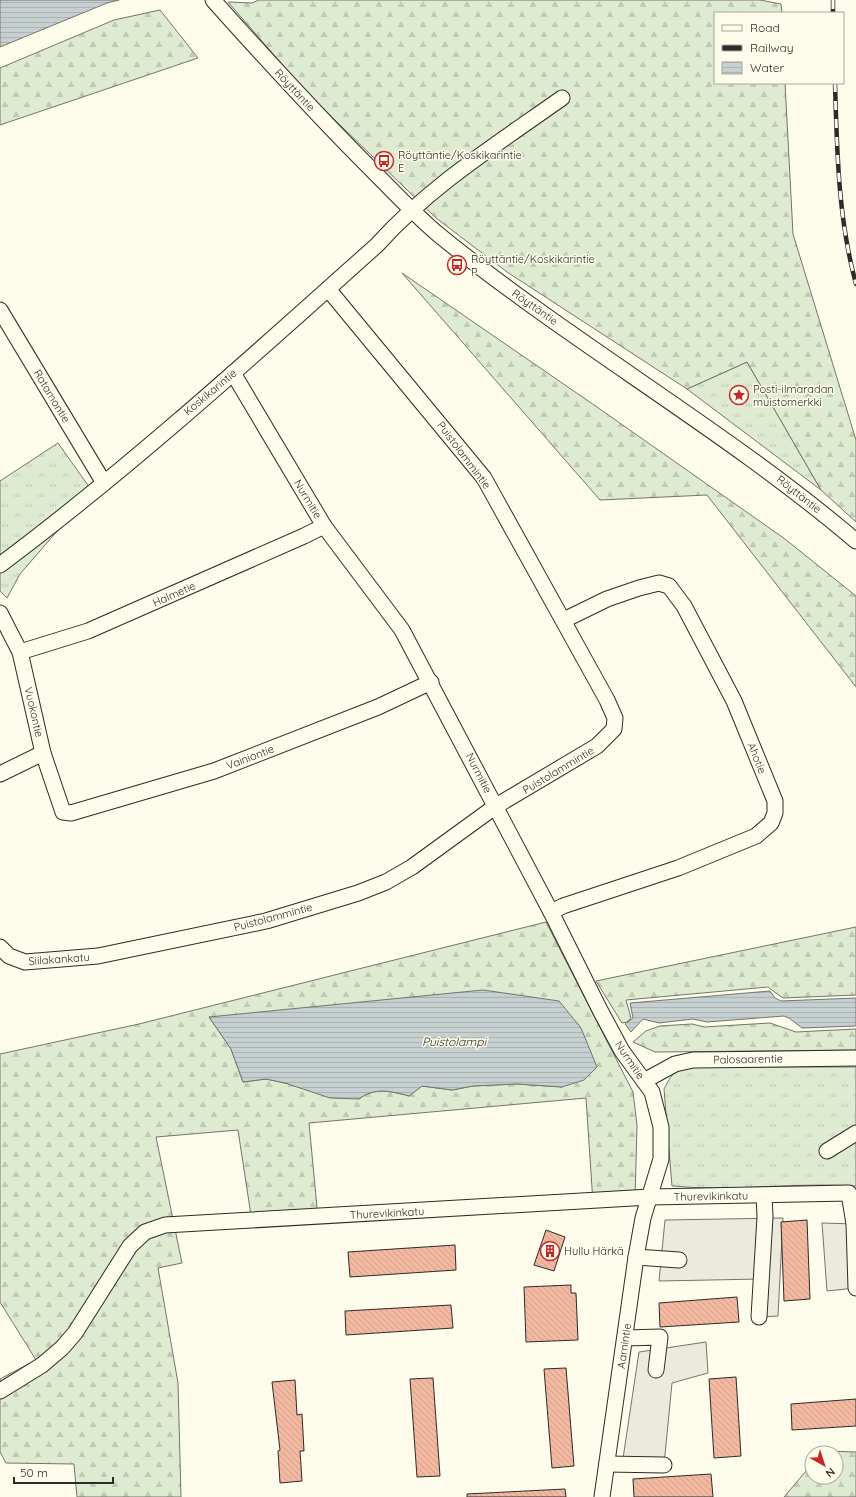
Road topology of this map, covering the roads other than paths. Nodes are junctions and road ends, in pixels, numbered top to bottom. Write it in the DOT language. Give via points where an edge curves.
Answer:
graph roads {
  1 [pos="213,0"];
  2 [pos="562,98"];
  3 [pos="412,210"];
  4 [pos="328,289"];
  5 [pos="0,310"];
  6 [pos="233,373"];
  7 [pos="104,483"];
  8 [pos="324,526"];
  9 [pos="856,541"];
  10 [pos="0,565"];
  11 [pos="0,613"];
  12 [pos="564,620"];
  13 [pos="20,652"];
  14 [pos="431,682"];
  15 [pos="43,753"];
  16 [pos="0,774"];
  17 [pos="496,806"];
  18 [pos="63,812"];
  19 [pos="551,912"];
  20 [pos="0,947"];
  21 [pos="98,956"];
  22 [pos="856,1058"];
  23 [pos="644,1081"];
  24 [pos="856,1133"];
  25 [pos="827,1151"];
  26 [pos="764,1195"];
  27 [pos="650,1196"];
  28 [pos="636,1257"];
  29 [pos="680,1260"];
  30 [pos="856,1288"];
  31 [pos="759,1317"];
  32 [pos="625,1338"];
  33 [pos="656,1370"];
  34 [pos="0,1391"];
  35 [pos="607,1464"];
  36 [pos="664,1465"];
  37 [pos="602,1497"];
  1 -- 3 [label="street, Röyttäntie" via="300,97"];
  2 -- 3 [label="street, Koskikarintie" via="452,175"];
  3 -- 4 [label="street, Koskikarintie" via="377,246"];
  3 -- 9 [label="street, Röyttäntie" via="438,234 501,283 719,435 808,500"];
  4 -- 6 [label="street, Koskikarintie"];
  4 -- 12 [label="street, Puistolammintie" via="484,478"];
  5 -- 7 [label="street, Ratamontie"];
  6 -- 7 [label="street, Koskikarintie"];
  6 -- 8 [label="street, Nurmitie"];
  7 -- 10 [label="street, Koskikarintie"];
  8 -- 13 [label="street, Halmetie" via="88,631"];
  8 -- 14 [label="street, Nurmitie" via="402,630"];
  11 -- 13 [label="street, Vuokontie"];
  12 -- 17 [label="street, Puistolammintie" via="607,700 614,718 614,729 597,746"];
  12 -- 19 [label="street, Ahotie" via="607,599 639,588 659,583 669,586 684,606 734,700 775,801 775,813 771,823 756,836 678,868"];
  13 -- 15 [label="street, Vuokontie"];
  14 -- 17 [label="street, Nurmitie"];
  14 -- 18 [label="street, Vainiontie" via="378,707 214,771 71,813"];
  15 -- 16 [label="street"];
  15 -- 18 [label="street, Vuokontie"];
  17 -- 19 [label="street, Nurmitie"];
  17 -- 21 [label="street, Puistolammintie" via="412,867 386,882 358,893 266,921"];
  19 -- 23 [label="street, Nurmitie" via="622,1051"];
  20 -- 21 [label="street, Siilakankatu" via="9,956 25,962"];
  22 -- 23 [label="street, Palosaarentie" via="693,1060 675,1064"];
  23 -- 27 [label="street, Nurmitie" via="652,1092 661,1127 661,1159"];
  24 -- 25 [label="street"];
  26 -- 27 [label="street, Thurevikinkatu"];
  26 -- 30 [label="street, Thurevikinkatu" via="849,1193 854,1224"];
  26 -- 31 [label="street" via="766,1218"];
  27 -- 28 [label="street, Aarnintie"];
  27 -- 34 [label="street, Thurevikinkatu" via="165,1225 145,1232 130,1246 75,1333 62,1348 42,1365"];
  28 -- 29 [label="street"];
  28 -- 32 [label="street, Aarnintie"];
  32 -- 33 [label="street" via="660,1337"];
  32 -- 35 [label="street, Aarnintie"];
  35 -- 36 [label="street"];
  35 -- 37 [label="street, Aarnintie"];
}
